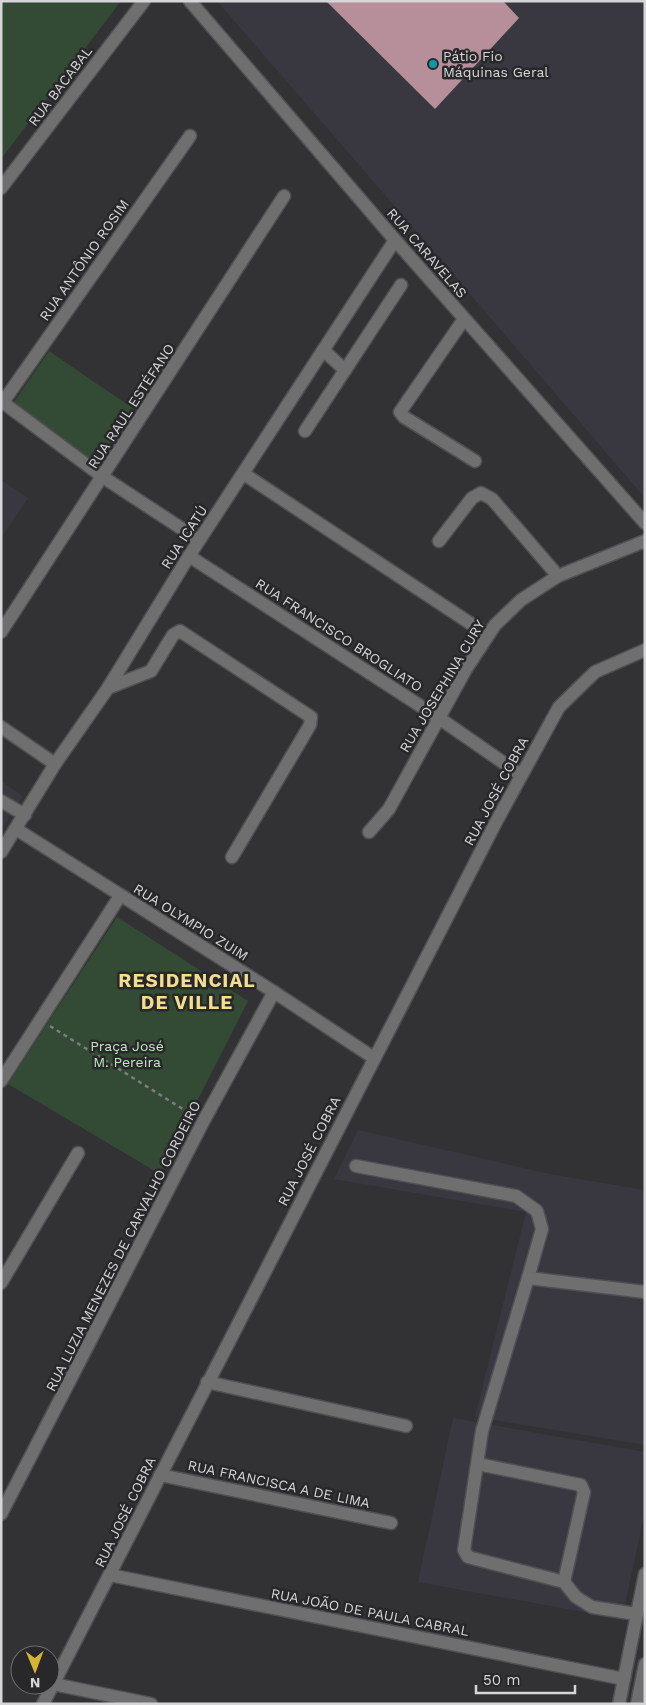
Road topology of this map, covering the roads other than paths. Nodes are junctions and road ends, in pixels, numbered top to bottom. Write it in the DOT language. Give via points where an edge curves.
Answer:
graph roads {
  1 [pos="144,1"];
  2 [pos="190,1"];
  3 [pos="190,136"];
  4 [pos="1,188"];
  5 [pos="284,196"];
  6 [pos="395,240"];
  7 [pos="401,286"];
  8 [pos="464,319"];
  9 [pos="323,350"];
  10 [pos="345,370"];
  11 [pos="2,401"];
  12 [pos="305,431"];
  13 [pos="475,461"];
  14 [pos="244,474"];
  15 [pos="103,477"];
  16 [pos="645,524"];
  17 [pos="199,540"];
  18 [pos="439,540"];
  19 [pos="645,541"];
  20 [pos="188,556"];
  21 [pos="558,576"];
  22 [pos="1,632"];
  23 [pos="488,635"];
  24 [pos="645,650"];
  25 [pos="108,688"];
  26 [pos="439,718"];
  27 [pos="1,727"];
  28 [pos="55,764"];
  29 [pos="521,775"];
  30 [pos="1,800"];
  31 [pos="24,815"];
  32 [pos="16,829"];
  33 [pos="369,832"];
  34 [pos="1,852"];
  35 [pos="232,857"];
  36 [pos="120,896"];
  37 [pos="274,992"];
  38 [pos="374,1058"];
  39 [pos="1,1082"];
  40 [pos="78,1153"];
  41 [pos="356,1166"];
  42 [pos="528,1278"];
  43 [pos="1,1284"];
  44 [pos="645,1292"];
  45 [pos="207,1382"];
  46 [pos="406,1426"];
  47 [pos="478,1464"];
  48 [pos="160,1474"];
  49 [pos="1,1514"];
  50 [pos="391,1523"];
  51 [pos="645,1574"];
  52 [pos="110,1575"];
  53 [pos="564,1582"];
  54 [pos="636,1614"];
  55 [pos="645,1664"];
  56 [pos="60,1671"];
  57 [pos="624,1678"];
  58 [pos="60,1685"];
  59 [pos="151,1704"];
  60 [pos="619,1704"];
  61 [pos="637,1704"];
  1 -- 4 [label="street, RUA BACABAL"];
  2 -- 6 [label="street, RUA CARAVELAS"];
  3 -- 11 [label="street, RUA ANTÔNIO ROSIM"];
  5 -- 15 [label="street, RUA RAUL ESTÉFANO"];
  6 -- 8 [label="street, RUA CARAVELAS"];
  6 -- 9 [label="street, RUA ICATÚ"];
  7 -- 10 [label="street"];
  8 -- 13 [label="street" via="400,412"];
  8 -- 16 [label="street, RUA CARAVELAS"];
  9 -- 10 [label="street"];
  9 -- 14 [label="street, RUA ICATÚ"];
  10 -- 12 [label="street"];
  11 -- 15 [label="street"];
  14 -- 17 [label="street, RUA ICATÚ"];
  14 -- 23 [label="street"];
  15 -- 17 [label="street"];
  15 -- 22 [label="street, RUA RAUL ESTÉFANO"];
  17 -- 20 [label="street, RUA ICATÚ"];
  18 -- 21 [label="street" via="472,498 481,493 492,499"];
  19 -- 21 [label="street, RUA JOSEPHINA CURY"];
  20 -- 25 [label="street, RUA ICATÚ"];
  20 -- 26 [label="street, RUA FRANCISCO BROGLIATO"];
  21 -- 23 [label="street, RUA JOSEPHINA CURY" via="521,600"];
  23 -- 26 [label="street, RUA JOSEPHINA CURY"];
  24 -- 29 [label="street, RUA JOSÉ COBRA" via="612,663 581,684 559,707"];
  25 -- 28 [label="street, RUA ICATÚ"];
  25 -- 35 [label="street" via="151,672 173,635 180,632 311,717 310,725"];
  26 -- 29 [label="street, RUA FRANCISCO BROGLIATO"];
  26 -- 33 [label="street, RUA JOSEPHINA CURY" via="389,809"];
  27 -- 28 [label="street"];
  28 -- 31 [label="street, RUA ICATÚ"];
  29 -- 38 [label="street, RUA JOSÉ COBRA"];
  30 -- 31 [label="street"];
  31 -- 32 [label="street, RUA ICATÚ"];
  32 -- 34 [label="street, RUA ICATÚ"];
  32 -- 36 [label="street, RUA OLYMPIO ZUIM"];
  36 -- 37 [label="street, RUA OLYMPIO ZUIM"];
  36 -- 39 [label="street"];
  37 -- 38 [label="street, RUA OLYMPIO ZUIM"];
  37 -- 49 [label="street, RUA LUZIA MENEZES DE CARVALHO CORDEIRO"];
  38 -- 45 [label="street, RUA JOSÉ COBRA"];
  40 -- 43 [label="street"];
  41 -- 42 [label="street" via="516,1196 537,1211 542,1229"];
  42 -- 44 [label="street"];
  42 -- 47 [label="street" via="482,1431"];
  45 -- 46 [label="street"];
  45 -- 48 [label="street, RUA JOSÉ COBRA"];
  47 -- 53 [label="street" via="464,1550 468,1557"];
  47 -- 53 [label="street" via="577,1483 583,1488"];
  48 -- 50 [label="street, RUA FRANCISCA A DE LIMA"];
  48 -- 52 [label="street, RUA JOSÉ COBRA"];
  51 -- 54 [label="street"];
  52 -- 56 [label="street, RUA JOSÉ COBRA"];
  52 -- 57 [label="street, RUA JOÃO DE PAULA CABRAL"];
  53 -- 54 [label="street" via="576,1597 592,1607"];
  54 -- 57 [label="street"];
  55 -- 61 [label="street"];
  57 -- 60 [label="street"];
  58 -- 59 [label="street"];
}
